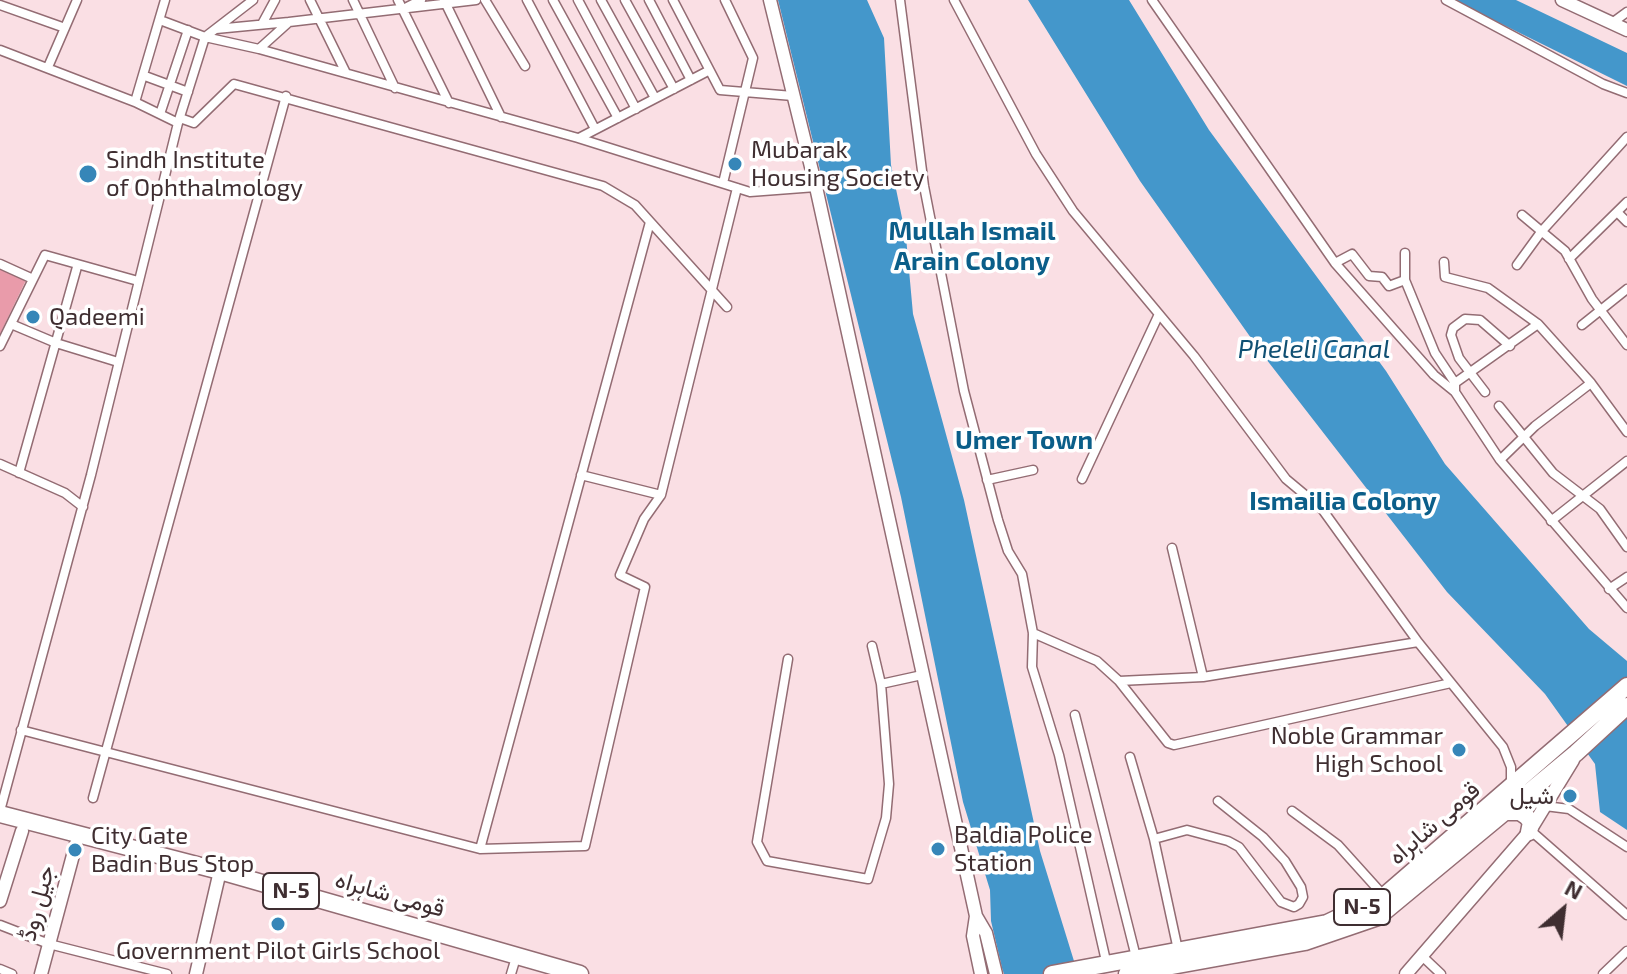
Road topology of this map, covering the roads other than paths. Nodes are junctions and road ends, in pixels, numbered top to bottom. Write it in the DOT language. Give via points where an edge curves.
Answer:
graph roads {
  1 [pos="77,0"];
  2 [pos="165,0"];
  3 [pos="253,0"];
  4 [pos="275,0"];
  5 [pos="310,0"];
  6 [pos="353,0"];
  7 [pos="398,0"];
  8 [pos="421,0"];
  9 [pos="476,0"];
  10 [pos="485,0"];
  11 [pos="527,0"];
  12 [pos="553,0"];
  13 [pos="578,0"];
  14 [pos="601,0"];
  15 [pos="625,0"];
  16 [pos="649,0"];
  17 [pos="673,0"];
  18 [pos="725,0"];
  19 [pos="770,0"];
  20 [pos="900,0"];
  21 [pos="954,0"];
  22 [pos="1152,0"];
  23 [pos="1446,0"];
  24 [pos="1562,0"];
  25 [pos="445,2"];
  26 [pos="0,5"];
  27 [pos="403,10"];
  28 [pos="1627,12"];
  29 [pos="361,14"];
  30 [pos="320,19"];
  31 [pos="160,20"];
  32 [pos="289,22"];
  33 [pos="1612,23"];
  34 [pos="262,24"];
  35 [pos="65,28"];
  36 [pos="215,29"];
  37 [pos="188,30"];
  38 [pos="1627,30"];
  39 [pos="205,37"];
  40 [pos="259,49"];
  41 [pos="0,50"];
  42 [pos="525,66"];
  43 [pos="48,67"];
  44 [pos="345,71"];
  45 [pos="708,71"];
  46 [pos="145,76"];
  47 [pos="691,80"];
  48 [pos="170,85"];
  49 [pos="395,88"];
  50 [pos="674,89"];
  51 [pos="188,92"];
  52 [pos="1627,93"];
  53 [pos="745,94"];
  54 [pos="286,96"];
  55 [pos="793,96"];
  56 [pos="655,98"];
  57 [pos="135,102"];
  58 [pos="449,103"];
  59 [pos="636,109"];
  60 [pos="160,114"];
  61 [pos="501,117"];
  62 [pos="618,118"];
  63 [pos="179,120"];
  64 [pos="595,129"];
  65 [pos="1627,137"];
  66 [pos="578,138"];
  67 [pos="723,183"];
  68 [pos="816,187"];
  69 [pos="737,188"];
  70 [pos="1627,202"];
  71 [pos="1617,212"];
  72 [pos="1522,215"];
  73 [pos="650,222"];
  74 [pos="1627,222"];
  75 [pos="1541,232"];
  76 [pos="1405,253"];
  77 [pos="1569,259"];
  78 [pos="1444,262"];
  79 [pos="1335,263"];
  80 [pos="0,264"];
  81 [pos="1517,265"];
  82 [pos="77,267"];
  83 [pos="33,279"];
  84 [pos="1405,280"];
  85 [pos="138,281"];
  86 [pos="1627,289"];
  87 [pos="709,290"];
  88 [pos="727,307"];
  89 [pos="1601,311"];
  90 [pos="1159,314"];
  91 [pos="11,324"];
  92 [pos="1538,324"];
  93 [pos="1582,325"];
  94 [pos="56,343"];
  95 [pos="1627,345"];
  96 [pos="0,346"];
  97 [pos="1510,346"];
  98 [pos="118,362"];
  99 [pos="1470,373"];
  100 [pos="1591,383"];
  101 [pos="1455,388"];
  102 [pos="1485,392"];
  103 [pos="1499,406"];
  104 [pos="1627,432"];
  105 [pos="1524,438"];
  106 [pos="1500,460"];
  107 [pos="1627,461"];
  108 [pos="0,464"];
  109 [pos="1033,470"];
  110 [pos="19,473"];
  111 [pos="581,475"];
  112 [pos="1082,479"];
  113 [pos="987,480"];
  114 [pos="661,495"];
  115 [pos="1583,495"];
  116 [pos="83,507"];
  117 [pos="1551,521"];
  118 [pos="1627,547"];
  119 [pos="1172,548"];
  120 [pos="1627,577"];
  121 [pos="1609,589"];
  122 [pos="1627,608"];
  123 [pos="1033,633"];
  124 [pos="1418,642"];
  125 [pos="872,646"];
  126 [pos="788,659"];
  127 [pos="922,675"];
  128 [pos="1203,677"];
  129 [pos="1119,681"];
  130 [pos="1451,683"];
  131 [pos="881,684"];
  132 [pos="1627,686"];
  133 [pos="1627,706"];
  134 [pos="1075,715"];
  135 [pos="21,730"];
  136 [pos="1570,747"];
  137 [pos="104,753"];
  138 [pos="1130,757"];
  139 [pos="1511,789"];
  140 [pos="93,798"];
  141 [pos="1218,801"];
  142 [pos="1545,806"];
  143 [pos="1292,811"];
  144 [pos="0,813"];
  145 [pos="1494,816"];
  146 [pos="0,825"];
  147 [pos="22,831"];
  148 [pos="1530,831"];
  149 [pos="1154,839"];
  150 [pos="76,844"];
  151 [pos="1627,847"];
  152 [pos="480,849"];
  153 [pos="119,850"];
  154 [pos="219,876"];
  155 [pos="1384,896"];
  156 [pos="0,901"];
  157 [pos="1627,915"];
  158 [pos="976,916"];
  159 [pos="0,925"];
  160 [pos="1304,935"];
  161 [pos="49,944"];
  162 [pos="1627,951"];
  163 [pos="1422,956"];
  164 [pos="1136,957"];
  165 [pos="1106,961"];
  166 [pos="120,962"];
  167 [pos="1180,963"];
  168 [pos="0,969"];
  169 [pos="512,969"];
  170 [pos="12,974"];
  171 [pos="41,974"];
  172 [pos="117,974"];
  173 [pos="167,974"];
  174 [pos="196,974"];
  175 [pos="545,974"];
  176 [pos="580,974"];
  177 [pos="981,974"];
  178 [pos="996,974"];
  179 [pos="1052,974"];
  180 [pos="1127,974"];
  181 [pos="1406,974"];
  182 [pos="1441,974"];
  183 [pos="1603,974"];
  1 -- 35 [label="street"];
  2 -- 31 [label="street"];
  3 -- 36 [label="street"];
  4 -- 34 [label="street"];
  5 -- 30 [label="street"];
  6 -- 29 [label="street"];
  7 -- 27 [label="street"];
  8 -- 27 [label="street"];
  9 -- 25 [label="street"];
  10 -- 42 [label="street"];
  11 -- 64 [label="street"];
  12 -- 62 [label="street"];
  13 -- 59 [label="street"];
  14 -- 56 [label="street"];
  15 -- 50 [label="street"];
  16 -- 47 [label="street"];
  17 -- 45 [label="street"];
  18 -- 53 [label="street" via="753,58"];
  19 -- 55 [label="main road"];
  20 -- 113 [label="street" via="924,186"];
  21 -- 90 [label="street" via="1036,154 1073,211"];
  22 -- 79 [label="street"];
  23 -- 52 [label="street"];
  24 -- 33 [label="main road"];
  25 -- 27 [label="street"];
  25 -- 61 [label="street"];
  26 -- 35 [label="street"];
  27 -- 29 [label="street"];
  27 -- 58 [label="street"];
  28 -- 33 [label="street"];
  29 -- 30 [label="street"];
  29 -- 49 [label="street"];
  30 -- 32 [label="street"];
  30 -- 44 [label="street"];
  31 -- 37 [label="street"];
  31 -- 46 [label="street"];
  32 -- 34 [label="street"];
  32 -- 40 [label="street"];
  33 -- 38 [label="main road"];
  34 -- 36 [label="street"];
  35 -- 43 [label="street"];
  36 -- 39 [label="street"];
  37 -- 39 [label="street"];
  37 -- 48 [label="street"];
  39 -- 40 [label="street"];
  39 -- 51 [label="street"];
  40 -- 44 [label="street"];
  41 -- 43 [label="street"];
  43 -- 57 [label="street"];
  44 -- 49 [label="street"];
  45 -- 47 [label="street"];
  45 -- 53 [label="street" via="720,90"];
  46 -- 48 [label="street"];
  46 -- 57 [label="street"];
  47 -- 50 [label="street"];
  48 -- 51 [label="street"];
  48 -- 60 [label="street"];
  49 -- 58 [label="street"];
  50 -- 56 [label="street"];
  51 -- 63 [label="street"];
  53 -- 55 [label="street"];
  53 -- 67 [label="street"];
  54 -- 63 [label="street" via="234,84 194,123"];
  54 -- 73 [label="street" via="603,186 620,193"];
  54 -- 137 [label="street"];
  55 -- 68 [label="main road"];
  56 -- 59 [label="street"];
  57 -- 60 [label="street"];
  58 -- 61 [label="street"];
  59 -- 62 [label="street"];
  60 -- 63 [label="street"];
  61 -- 66 [label="street"];
  62 -- 64 [label="street"];
  63 -- 85 [label="street"];
  64 -- 66 [label="street"];
  65 -- 75 [label="street"];
  66 -- 67 [label="street"];
  67 -- 69 [label="street"];
  68 -- 69 [label="street" via="750,192"];
  68 -- 127 [label="main road"];
  69 -- 87 [label="street"];
  70 -- 71 [label="street"];
  71 -- 74 [label="street"];
  71 -- 77 [label="street"];
  72 -- 75 [label="street"];
  73 -- 87 [label="street"];
  73 -- 111 [label="street"];
  75 -- 77 [label="street"];
  75 -- 81 [label="street"];
  76 -- 84 [label="street"];
  77 -- 89 [label="street"];
  78 -- 92 [label="street" via="1445,277 1488,288"];
  79 -- 84 [label="street" via="1352,254 1369,276 1382,277 1389,286"];
  79 -- 101 [label="street" via="1434,375"];
  80 -- 83 [label="street"];
  82 -- 83 [label="street" via="45,255"];
  82 -- 85 [label="street"];
  82 -- 94 [label="street"];
  83 -- 91 [label="street"];
  84 -- 101 [label="street"];
  85 -- 98 [label="street"];
  86 -- 89 [label="street"];
  87 -- 88 [label="street"];
  87 -- 114 [label="street"];
  89 -- 93 [label="street"];
  89 -- 95 [label="street"];
  90 -- 112 [label="street"];
  90 -- 124 [label="street" via="1286,479 1322,509"];
  91 -- 94 [label="street"];
  91 -- 96 [label="street"];
  92 -- 97 [label="street"];
  92 -- 100 [label="street"];
  94 -- 98 [label="street"];
  94 -- 110 [label="street"];
  97 -- 99 [label="street"];
  97 -- 99 [label="street" via="1480,320 1457,323 1451,335"];
  98 -- 116 [label="street"];
  99 -- 101 [label="street"];
  99 -- 102 [label="street"];
  100 -- 104 [label="street"];
  100 -- 105 [label="street"];
  101 -- 106 [label="street"];
  103 -- 105 [label="street"];
  105 -- 106 [label="street"];
  105 -- 115 [label="street" via="1553,473"];
  106 -- 117 [label="street"];
  107 -- 115 [label="street"];
  108 -- 110 [label="street"];
  109 -- 113 [label="street"];
  110 -- 116 [label="street"];
  111 -- 114 [label="street"];
  111 -- 152 [label="street"];
  113 -- 123 [label="street" via="1008,551 1022,574"];
  114 -- 152 [label="street" via="644,519 620,575 645,587 585,846"];
  115 -- 117 [label="street"];
  115 -- 118 [label="street"];
  116 -- 135 [label="street"];
  117 -- 121 [label="street"];
  119 -- 128 [label="street"];
  120 -- 121 [label="street"];
  121 -- 122 [label="street"];
  123 -- 129 [label="street" via="1097,661"];
  123 -- 165 [label="street" via="1032,667 1059,755"];
  124 -- 128 [label="street"];
  124 -- 130 [label="street"];
  125 -- 131 [label="street"];
  126 -- 131 [label="street" via="757,842 767,861 868,879 886,818 889,784"];
  127 -- 131 [label="street"];
  127 -- 158 [label="main road"];
  128 -- 129 [label="street"];
  129 -- 130 [label="street" via="1174,745"];
  130 -- 139 [label="street" via="1503,747 1511,767"];
  132 -- 136 [label="highway, قومی شاہراہ / N-5"];
  133 -- 136 [label="highway, قومی شاہراہ / N-5"];
  134 -- 164 [label="street"];
  135 -- 137 [label="street"];
  135 -- 144 [label="street"];
  136 -- 139 [label="highway, قومی شاہراہ / N-5"];
  136 -- 142 [label="main road"];
  136 -- 145 [label="highway, قومی شاہراہ / N-5"];
  137 -- 140 [label="street"];
  137 -- 152 [label="street"];
  138 -- 149 [label="street"];
  139 -- 145 [label="highway, قومی شاہراہ / N-5"];
  141 -- 149 [label="street" via="1285,861 1301,887 1299,904 1281,902 1239,847 1228,841 1187,830"];
  142 -- 148 [label="main road"];
  142 -- 151 [label="street" via="1569,809"];
  143 -- 155 [label="street" via="1338,845"];
  144 -- 153 [label="highway, قومی شاہراہ / N-5"];
  145 -- 148 [label="highway" via="1520,812 1531,822"];
  145 -- 155 [label="highway, قومی شاہراہ / N-5"];
  145 -- 160 [label="highway, قومی شاہراہ / N-5" via="1378,917"];
  146 -- 147 [label="highway, قومی شاہراہ / N-5"];
  147 -- 150 [label="highway, قومی شاہراہ / N-5"];
  147 -- 156 [label="main road"];
  148 -- 157 [label="street"];
  148 -- 163 [label="main road"];
  149 -- 167 [label="street"];
  150 -- 153 [label="highway, قومی شاہراہ / N-5"];
  150 -- 161 [label="main road, جیل روڈ"];
  153 -- 154 [label="highway, قومی شاہراہ / N-5"];
  154 -- 169 [label="highway, قومی شاہراہ / N-5"];
  154 -- 174 [label="main road"];
  154 -- 176 [label="highway, قومی شاہراہ / N-5"];
  155 -- 160 [label="highway, قومی شاہراہ / N-5"];
  158 -- 177 [label="main road" via="973,936"];
  158 -- 178 [label="main road"];
  159 -- 161 [label="street"];
  160 -- 167 [label="highway, قومی شاہراہ / N-5"];
  161 -- 166 [label="street"];
  161 -- 171 [label="main road, جیل روڈ"];
  162 -- 183 [label="street"];
  163 -- 181 [label="main road"];
  163 -- 182 [label="street"];
  164 -- 165 [label="highway, قومی شاہراہ / N-5"];
  164 -- 167 [label="highway, قومی شاہراہ / N-5"];
  165 -- 179 [label="highway, قومی شاہراہ / N-5"];
  166 -- 172 [label="street"];
  166 -- 173 [label="street"];
  167 -- 180 [label="highway, قومی شاہراہ / N-5"];
  168 -- 170 [label="street"];
  169 -- 175 [label="highway, قومی شاہراہ / N-5"];
}
